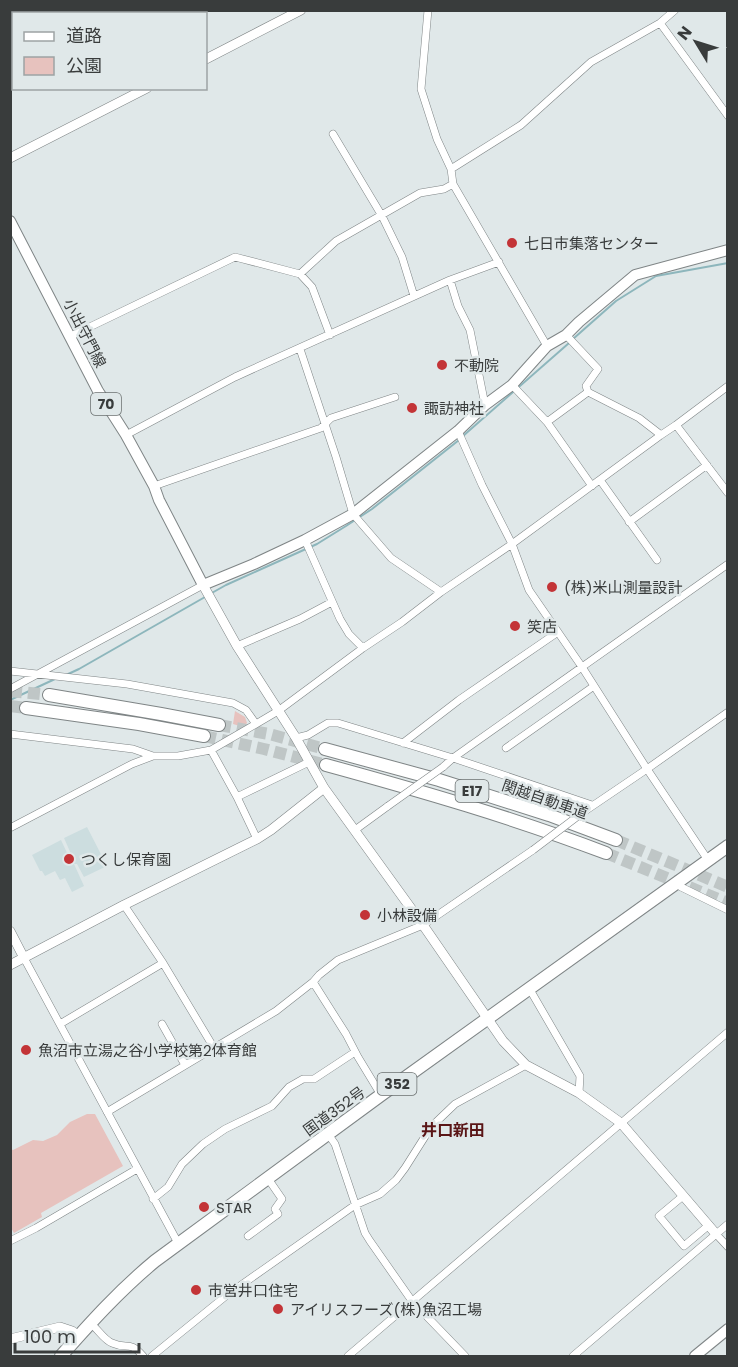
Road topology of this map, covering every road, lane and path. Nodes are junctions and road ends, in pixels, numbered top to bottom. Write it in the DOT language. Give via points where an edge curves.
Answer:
graph roads {
  1 [pos="301,10"];
  2 [pos="428,10"];
  3 [pos="675,10"];
  4 [pos="660,23"];
  5 [pos="207,58"];
  6 [pos="143,90"];
  7 [pos="728,116"];
  8 [pos="333,134"];
  9 [pos="10,158"];
  10 [pos="451,169"];
  11 [pos="453,184"];
  12 [pos="381,216"];
  13 [pos="10,221"];
  14 [pos="728,250"];
  15 [pos="499,262"];
  16 [pos="300,274"];
  17 [pos="450,280"];
  18 [pos="414,296"];
  19 [pos="330,335"];
  20 [pos="566,335"];
  21 [pos="71,336"];
  22 [pos="548,346"];
  23 [pos="300,349"];
  24 [pos="512,385"];
  25 [pos="728,386"];
  26 [pos="588,392"];
  27 [pos="395,397"];
  28 [pos="485,405"];
  29 [pos="547,422"];
  30 [pos="325,423"];
  31 [pos="676,425"];
  32 [pos="458,431"];
  33 [pos="126,435"];
  34 [pos="661,435"];
  35 [pos="707,465"];
  36 [pos="600,480"];
  37 [pos="154,486"];
  38 [pos="592,486"];
  39 [pos="728,493"];
  40 [pos="353,513"];
  41 [pos="629,522"];
  42 [pos="304,540"];
  43 [pos="512,544"];
  44 [pos="657,560"];
  45 [pos="728,564"];
  46 [pos="203,585"];
  47 [pos="441,592"];
  48 [pos="332,602"];
  49 [pos="558,632"];
  50 [pos="237,646"];
  51 [pos="363,648"];
  52 [pos="582,667"];
  53 [pos="10,671"];
  54 [pos="37,675"];
  55 [pos="594,686"];
  56 [pos="10,689"];
  57 [pos="49,695"];
  58 [pos="26,708"];
  59 [pos="278,711"];
  60 [pos="728,712"];
  61 [pos="256,724"];
  62 [pos="219,725"];
  63 [pos="10,734"];
  64 [pos="204,736"];
  65 [pos="296,738"];
  66 [pos="403,743"];
  67 [pos="506,748"];
  68 [pos="325,749"];
  69 [pos="211,750"];
  70 [pos="153,756"];
  71 [pos="453,758"];
  72 [pos="309,762"];
  73 [pos="326,765"];
  74 [pos="647,769"];
  75 [pos="324,788"];
  76 [pos="237,797"];
  77 [pos="592,806"];
  78 [pos="10,828"];
  79 [pos="355,830"];
  80 [pos="257,839"];
  81 [pos="616,840"];
  82 [pos="728,846"];
  83 [pos="606,853"];
  84 [pos="708,860"];
  85 [pos="676,883"];
  86 [pos="124,905"];
  87 [pos="728,910"];
  88 [pos="423,926"];
  89 [pos="10,931"];
  90 [pos="24,958"];
  91 [pos="163,963"];
  92 [pos="10,965"];
  93 [pos="313,982"];
  94 [pos="530,988"];
  95 [pos="488,1019"];
  96 [pos="60,1024"];
  97 [pos="162,1024"];
  98 [pos="728,1032"];
  99 [pos="214,1048"];
  100 [pos="355,1052"];
  101 [pos="186,1065"];
  102 [pos="526,1065"];
  103 [pos="579,1093"];
  104 [pos="381,1095"];
  105 [pos="107,1112"];
  106 [pos="621,1123"];
  107 [pos="328,1134"];
  108 [pos="137,1169"];
  109 [pos="271,1183"];
  110 [pos="683,1196"];
  111 [pos="153,1199"];
  112 [pos="355,1205"];
  113 [pos="728,1224"];
  114 [pos="709,1225"];
  115 [pos="716,1234"];
  116 [pos="248,1236"];
  117 [pos="10,1241"];
  118 [pos="178,1243"];
  119 [pos="728,1247"];
  120 [pos="412,1300"];
  121 [pos="90,1323"];
  122 [pos="728,1329"];
  123 [pos="79,1336"];
  124 [pos="10,1339"];
  125 [pos="61,1356"];
  126 [pos="143,1356"];
  127 [pos="152,1356"];
  128 [pos="348,1356"];
  129 [pos="465,1356"];
  130 [pos="573,1356"];
  131 [pos="695,1356"];
  1 -- 5 [label="street"];
  2 -- 10 [label="street" via="421,89 436,139"];
  3 -- 4 [label="street"];
  4 -- 7 [label="street"];
  4 -- 10 [label="street" via="591,62 521,125"];
  6 -- 9 [label="street"];
  8 -- 12 [label="street"];
  10 -- 11 [label="street"];
  11 -- 12 [label="street" via="420,193"];
  11 -- 15 [label="street"];
  12 -- 16 [label="street" via="336,241"];
  12 -- 18 [label="street" via="402,257"];
  13 -- 21 [label="main road, 小出守門線 / 70"];
  14 -- 20 [label="main road" via="635,275"];
  15 -- 17 [label="street"];
  15 -- 22 [label="street"];
  16 -- 19 [label="street" via="312,287"];
  16 -- 21 [label="street" via="235,257"];
  17 -- 18 [label="street"];
  17 -- 28 [label="street" via="470,330"];
  18 -- 19 [label="street"];
  19 -- 23 [label="street"];
  20 -- 22 [label="main road"];
  20 -- 26 [label="street" via="598,369 586,386"];
  21 -- 33 [label="main road, 小出守門線 / 70" via="98,391"];
  22 -- 24 [label="main road"];
  23 -- 30 [label="street"];
  23 -- 33 [label="street" via="235,377"];
  24 -- 28 [label="main road"];
  24 -- 29 [label="street"];
  25 -- 31 [label="street"];
  26 -- 29 [label="street"];
  26 -- 34 [label="street" via="639,418"];
  27 -- 30 [label="street" via="332,417"];
  28 -- 32 [label="main road"];
  29 -- 38 [label="street"];
  30 -- 37 [label="street" via="321,428"];
  30 -- 40 [label="street"];
  31 -- 34 [label="street"];
  31 -- 35 [label="street"];
  32 -- 40 [label="main road"];
  32 -- 43 [label="street"];
  33 -- 37 [label="main road, 小出守門線 / 70"];
  34 -- 36 [label="street"];
  35 -- 39 [label="street"];
  35 -- 41 [label="street"];
  36 -- 38 [label="street"];
  36 -- 41 [label="street"];
  37 -- 46 [label="main road, 小出守門線 / 70"];
  38 -- 43 [label="street"];
  40 -- 42 [label="main road"];
  40 -- 47 [label="street" via="391,558"];
  41 -- 44 [label="street"];
  42 -- 46 [label="main road"];
  42 -- 48 [label="street"];
  43 -- 47 [label="street"];
  43 -- 49 [label="street" via="529,590"];
  45 -- 52 [label="street"];
  46 -- 50 [label="street"];
  46 -- 54 [label="street"];
  47 -- 51 [label="street"];
  48 -- 50 [label="street"];
  48 -- 51 [label="street" via="349,634"];
  49 -- 52 [label="street"];
  49 -- 66 [label="street"];
  50 -- 59 [label="street"];
  51 -- 59 [label="street"];
  52 -- 55 [label="street"];
  52 -- 71 [label="street"];
  53 -- 54 [label="street"];
  54 -- 56 [label="street"];
  54 -- 61 [label="street" via="127,684 232,703 246,710"];
  55 -- 67 [label="street"];
  55 -- 74 [label="street"];
  57 -- 62 [label="highway"];
  58 -- 64 [label="highway"];
  59 -- 61 [label="street"];
  59 -- 65 [label="street"];
  60 -- 74 [label="street"];
  61 -- 69 [label="street"];
  63 -- 70 [label="street" via="133,749"];
  65 -- 66 [label="street" via="328,723 338,723"];
  65 -- 72 [label="street"];
  66 -- 71 [label="street"];
  68 -- 81 [label="highway, 関越自動車道 / E17" via="439,780"];
  69 -- 70 [label="street"];
  69 -- 76 [label="street"];
  70 -- 78 [label="street"];
  71 -- 77 [label="street"];
  71 -- 79 [label="street, bridge"];
  72 -- 75 [label="street"];
  72 -- 76 [label="street"];
  73 -- 83 [label="highway, 関越自動車道 / E17" via="478,808"];
  74 -- 77 [label="street"];
  74 -- 84 [label="street"];
  75 -- 79 [label="street"];
  75 -- 80 [label="street"];
  76 -- 80 [label="street"];
  77 -- 88 [label="street, bridge"];
  79 -- 88 [label="street"];
  80 -- 86 [label="street"];
  82 -- 84 [label="highway, 国道352号 / 352"];
  84 -- 85 [label="highway, 国道352号 / 352"];
  85 -- 87 [label="street"];
  85 -- 94 [label="highway, 国道352号 / 352"];
  86 -- 90 [label="street"];
  86 -- 91 [label="street"];
  88 -- 93 [label="street" via="338,960"];
  88 -- 95 [label="street"];
  89 -- 90 [label="street"];
  90 -- 92 [label="street"];
  90 -- 96 [label="street"];
  91 -- 96 [label="street"];
  91 -- 99 [label="street"];
  93 -- 99 [label="street" via="276,1011"];
  93 -- 100 [label="street"];
  94 -- 95 [label="highway, 国道352号 / 352"];
  94 -- 103 [label="street" via="580,1076"];
  95 -- 102 [label="street"];
  95 -- 104 [label="highway, 国道352号 / 352"];
  96 -- 105 [label="street"];
  97 -- 101 [label="street"];
  98 -- 106 [label="street"];
  99 -- 101 [label="street"];
  100 -- 104 [label="street"];
  100 -- 111 [label="street" via="314,1079 303,1079 289,1087 272,1106 202,1144 182,1164 168,1188"];
  101 -- 105 [label="street"];
  102 -- 103 [label="street"];
  102 -- 112 [label="street" via="442,1114 396,1180 380,1194"];
  103 -- 106 [label="street"];
  104 -- 107 [label="highway, 国道352号 / 352"];
  105 -- 108 [label="street"];
  106 -- 110 [label="street"];
  106 -- 120 [label="street"];
  107 -- 112 [label="street"];
  107 -- 118 [label="highway, 国道352号 / 352"];
  108 -- 111 [label="street"];
  108 -- 117 [label="street"];
  109 -- 116 [label="street" via="282,1199 275,1209 278,1214"];
  110 -- 114 [label="street"];
  110 -- 114 [label="street" via="659,1216 684,1246"];
  111 -- 118 [label="street"];
  112 -- 120 [label="street" via="365,1233"];
  112 -- 127 [label="street" via="226,1295"];
  113 -- 115 [label="street"];
  114 -- 115 [label="street"];
  115 -- 119 [label="street"];
  115 -- 130 [label="street"];
  118 -- 121 [label="highway, 国道352号 / 352" via="131,1281"];
  120 -- 128 [label="street"];
  120 -- 129 [label="street"];
  121 -- 123 [label="highway, 国道352号 / 352"];
  121 -- 126 [label="street" via="110,1342 133,1347"];
  122 -- 131 [label="main road"];
  123 -- 124 [label="street" via="60,1327"];
  123 -- 125 [label="highway, 国道352号 / 352"];
}
